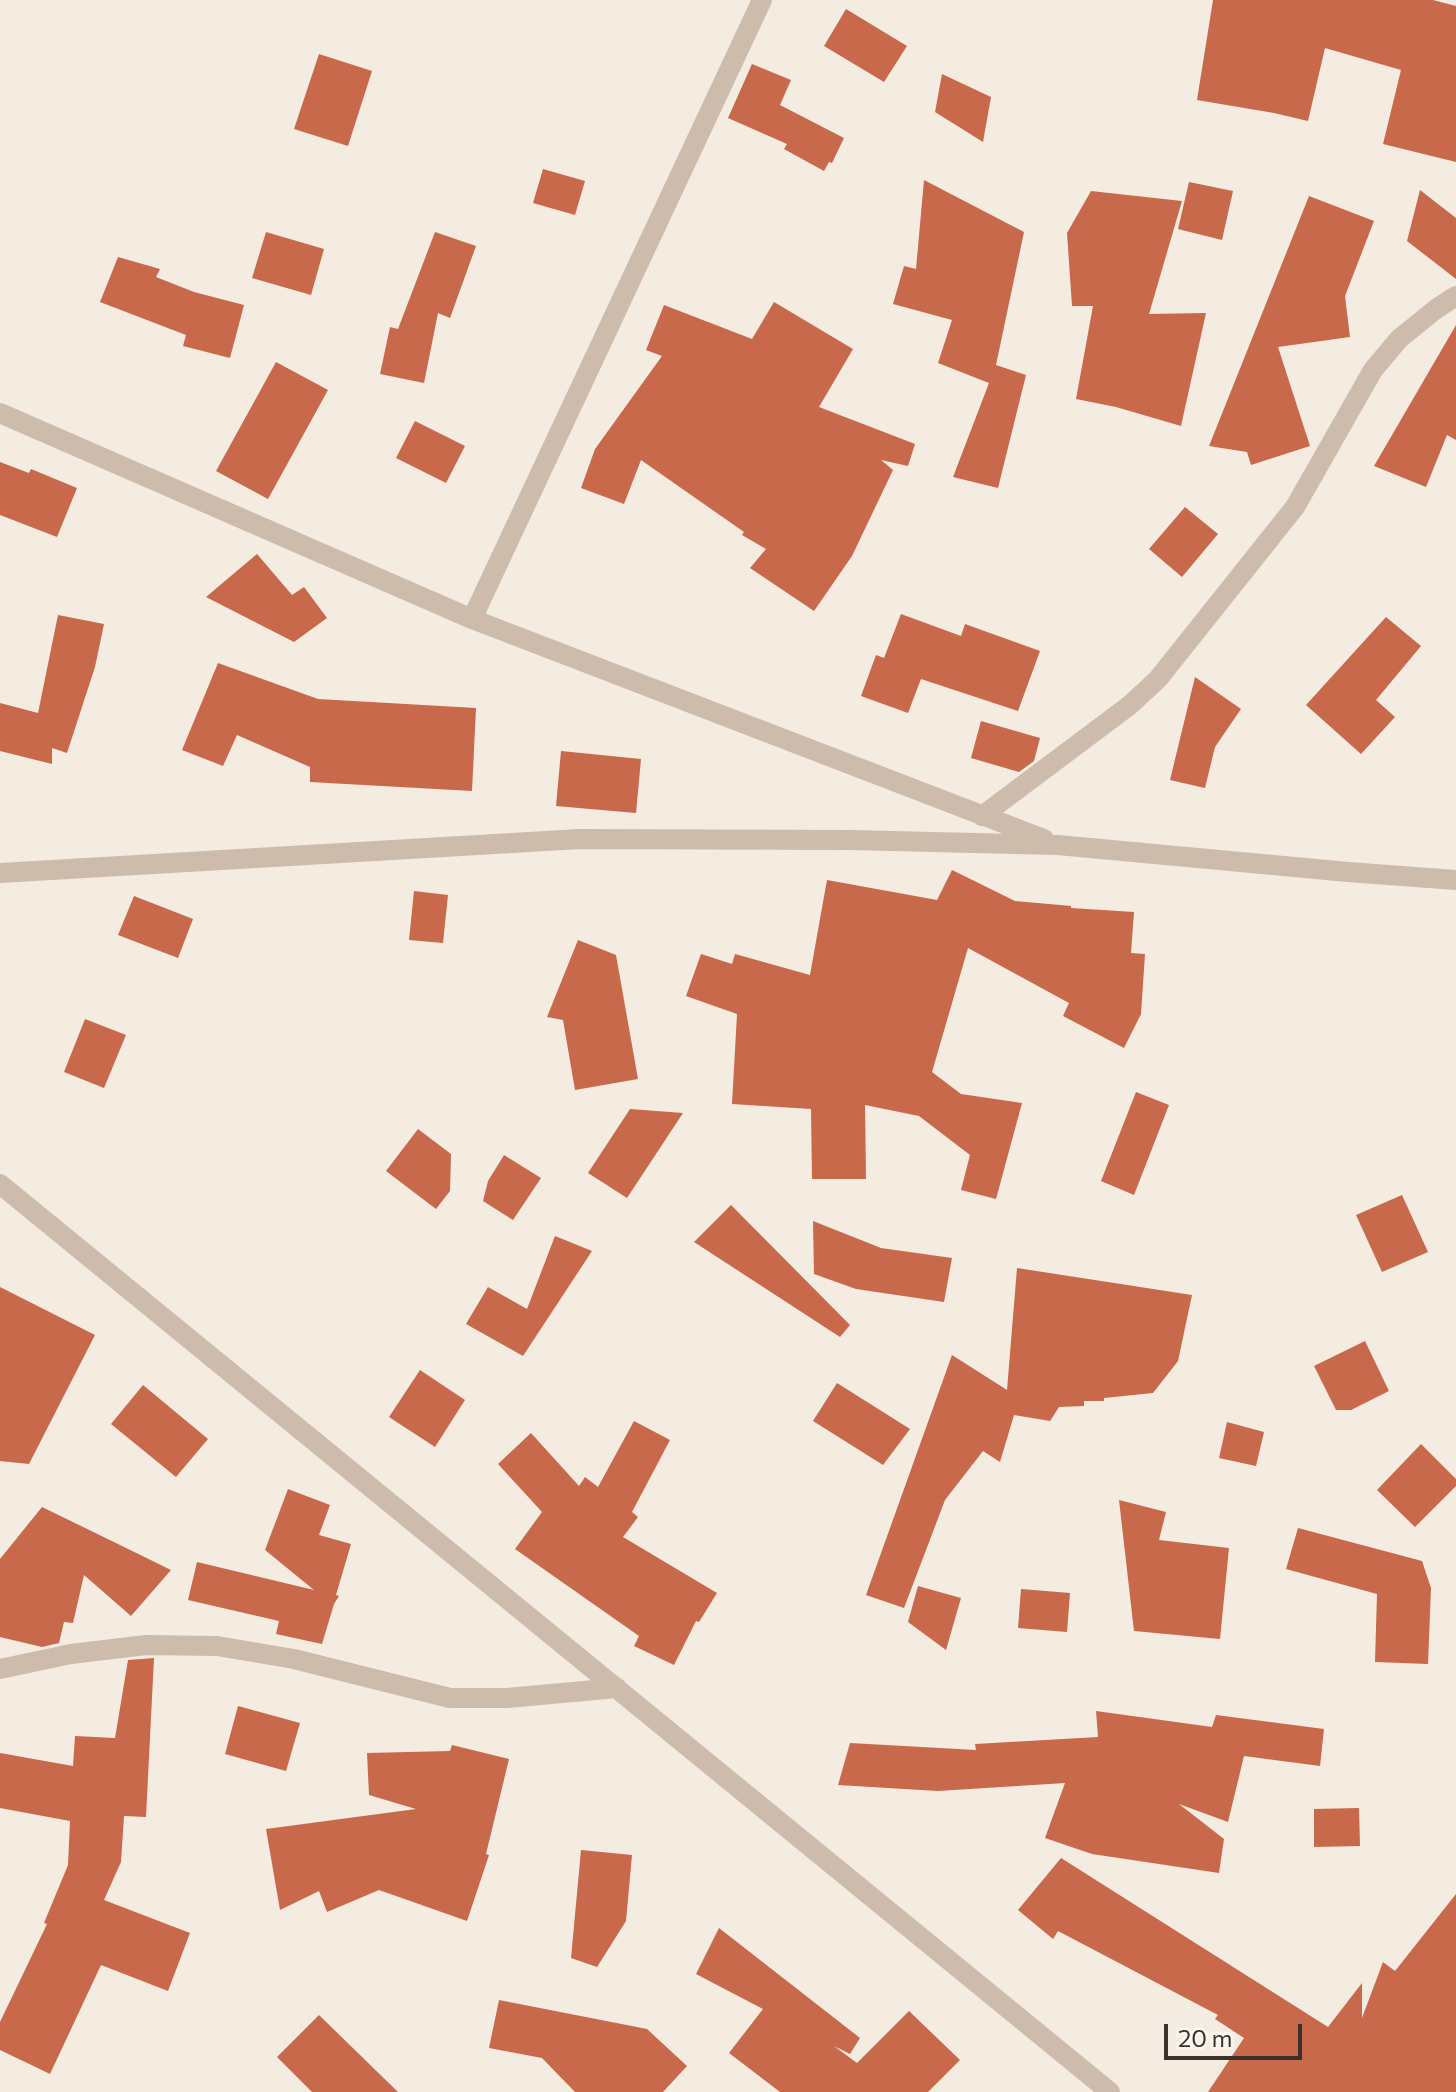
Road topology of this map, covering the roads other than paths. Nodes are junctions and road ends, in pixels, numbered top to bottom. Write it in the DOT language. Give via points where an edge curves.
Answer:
graph roads {
  1 [pos="762,0"];
  2 [pos="1456,296"];
  3 [pos="0,413"];
  4 [pos="472,619"];
  5 [pos="982,816"];
  6 [pos="1058,845"];
  7 [pos="0,873"];
  8 [pos="1456,880"];
  9 [pos="0,1184"];
  10 [pos="0,1669"];
  11 [pos="617,1688"];
  12 [pos="1110,2092"];
  1 -- 4 [label="street"];
  2 -- 5 [label="street" via="1399,339 1373,370 1295,507 1158,679"];
  3 -- 4 [label="street"];
  4 -- 5 [label="street"];
  5 -- 6 [label="street"];
  6 -- 7 [label="street" via="580,839"];
  6 -- 8 [label="street"];
  9 -- 11 [label="street"];
  10 -- 11 [label="street" via="146,1645 217,1646 294,1659 450,1698"];
  11 -- 12 [label="street"];
}
